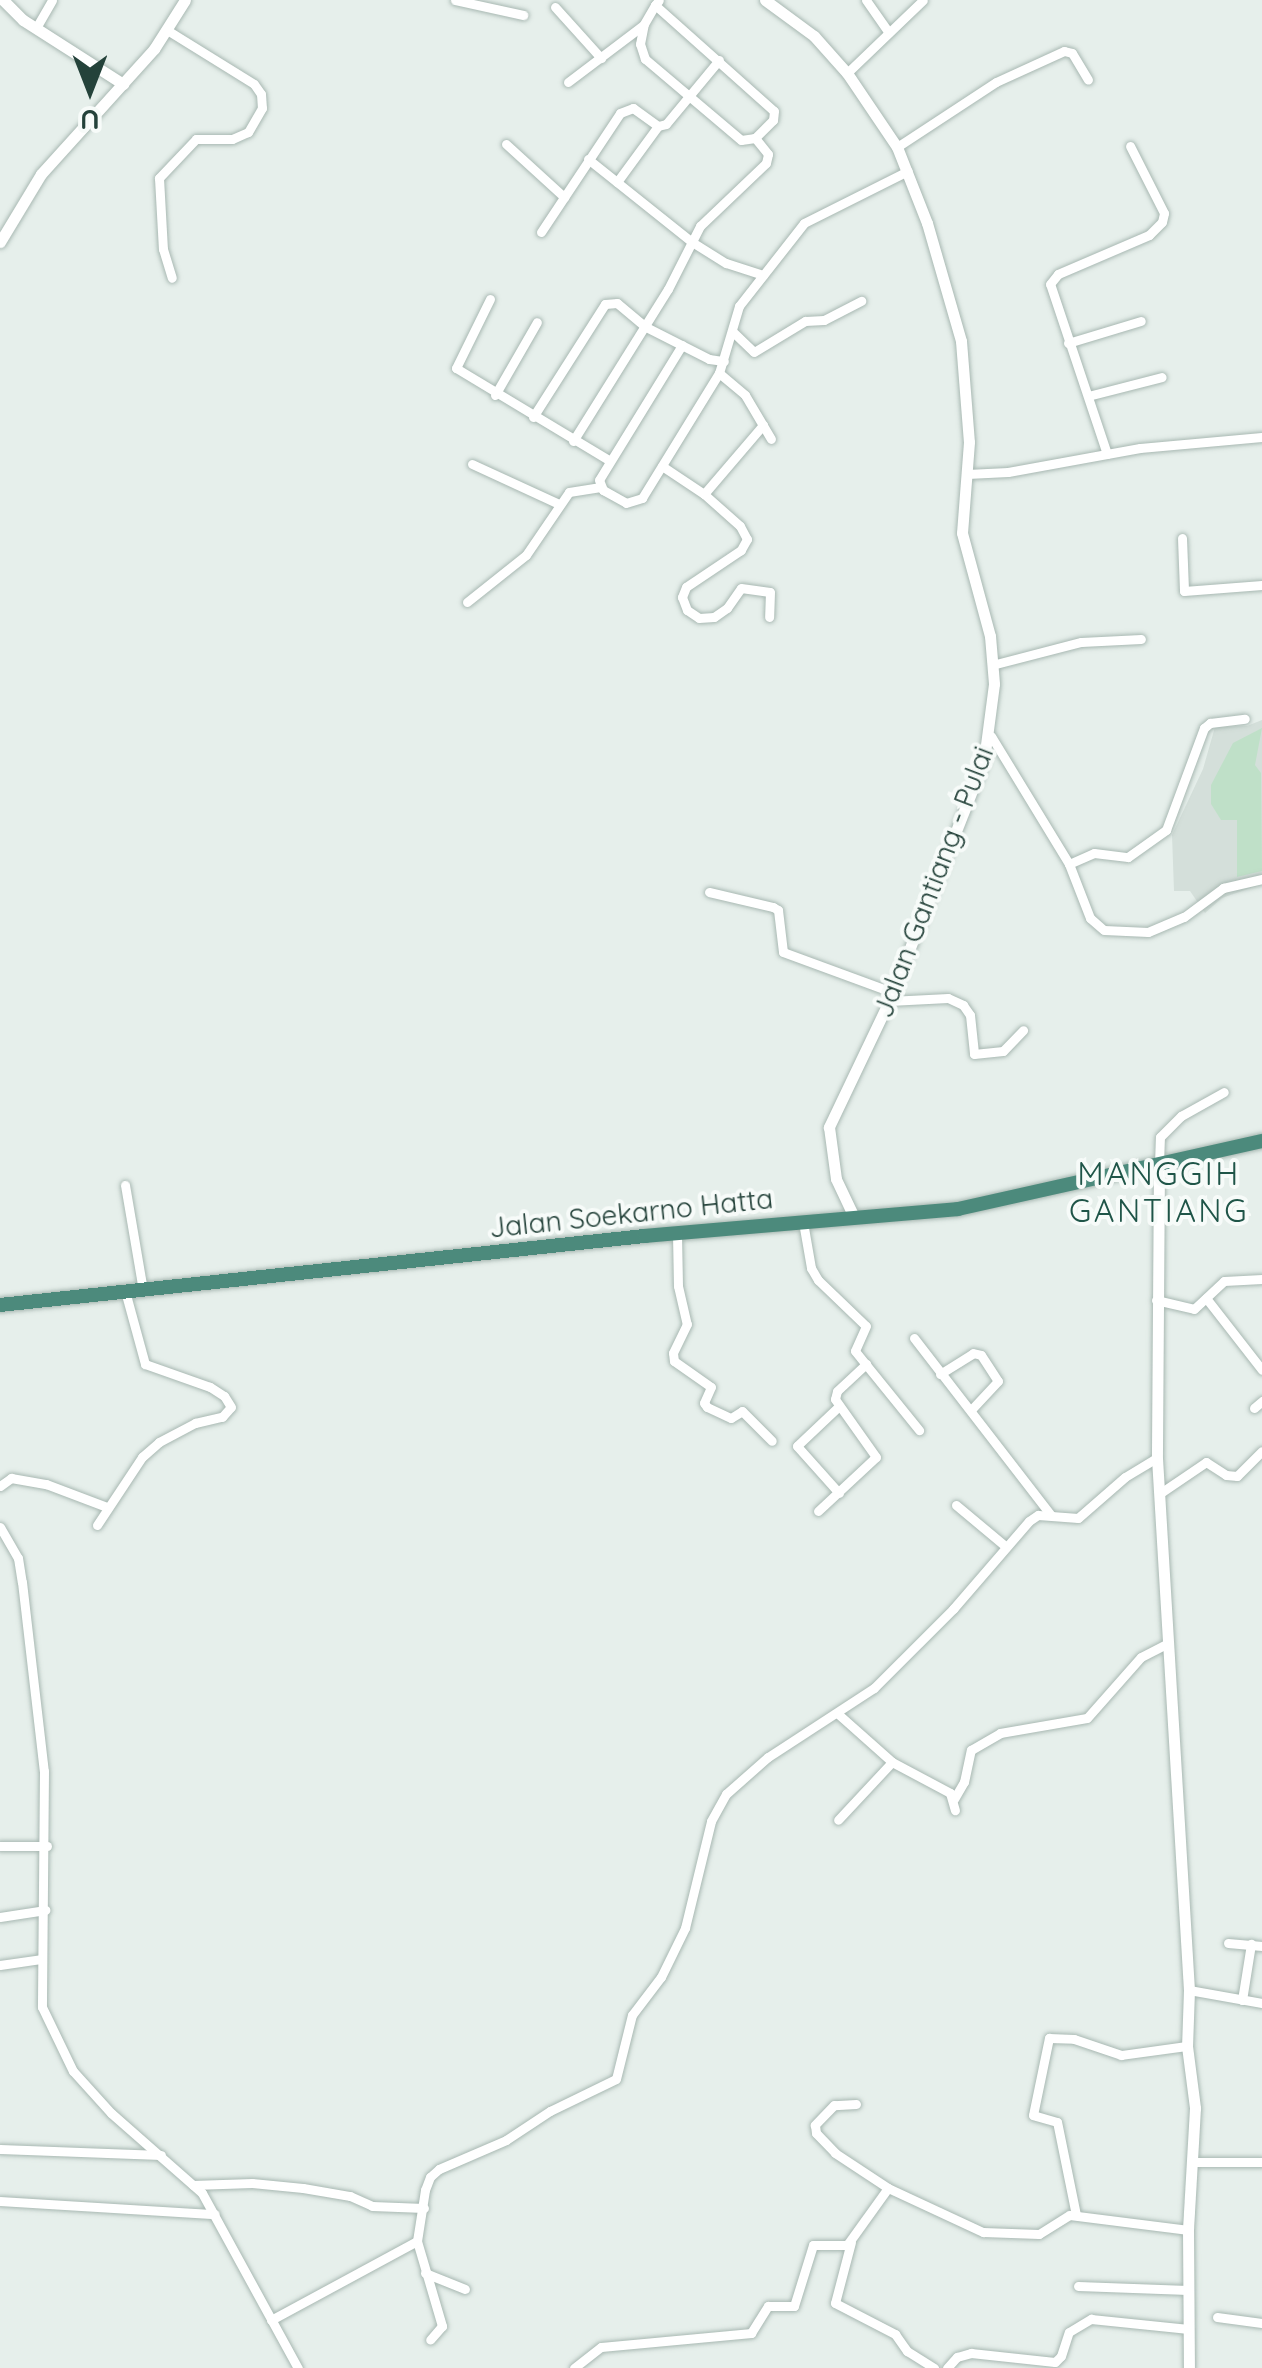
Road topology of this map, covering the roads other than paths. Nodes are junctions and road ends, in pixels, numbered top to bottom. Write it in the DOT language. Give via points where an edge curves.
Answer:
graph roads {
  1 [pos="3,0"];
  2 [pos="52,0"];
  3 [pos="185,0"];
  4 [pos="455,0"];
  5 [pos="765,0"];
  6 [pos="866,0"];
  7 [pos="923,0"];
  8 [pos="475,2"];
  9 [pos="657,3"];
  10 [pos="555,7"];
  11 [pos="523,15"];
  12 [pos="644,24"];
  13 [pos="36,28"];
  14 [pos="167,30"];
  15 [pos="888,31"];
  16 [pos="601,58"];
  17 [pos="719,60"];
  18 [pos="847,73"];
  19 [pos="1088,80"];
  20 [pos="568,82"];
  21 [pos="122,84"];
  22 [pos="690,96"];
  23 [pos="658,126"];
  24 [pos="755,138"];
  25 [pos="506,144"];
  26 [pos="1130,146"];
  27 [pos="897,148"];
  28 [pos="588,159"];
  29 [pos="908,171"];
  30 [pos="618,182"];
  31 [pos="564,197"];
  32 [pos="541,232"];
  33 [pos="0,242"];
  34 [pos="692,242"];
  35 [pos="763,275"];
  36 [pos="172,278"];
  37 [pos="490,299"];
  38 [pos="862,301"];
  39 [pos="1141,321"];
  40 [pos="537,322"];
  41 [pos="644,326"];
  42 [pos="732,332"];
  43 [pos="1068,343"];
  44 [pos="682,345"];
  45 [pos="724,361"];
  46 [pos="718,372"];
  47 [pos="1162,377"];
  48 [pos="495,395"];
  49 [pos="1088,396"];
  50 [pos="533,417"];
  51 [pos="763,425"];
  52 [pos="1262,437"];
  53 [pos="771,439"];
  54 [pos="572,441"];
  55 [pos="1106,454"];
  56 [pos="610,461"];
  57 [pos="472,464"];
  58 [pos="662,466"];
  59 [pos="967,474"];
  60 [pos="600,487"];
  61 [pos="704,494"];
  62 [pos="559,504"];
  63 [pos="1182,538"];
  64 [pos="1262,585"];
  65 [pos="467,602"];
  66 [pos="769,617"];
  67 [pos="1140,639"];
  68 [pos="992,665"];
  69 [pos="1245,719"];
  70 [pos="990,736"];
  71 [pos="1069,864"];
  72 [pos="1262,879"];
  73 [pos="709,892"];
  74 [pos="891,996"];
  75 [pos="1022,1030"];
  76 [pos="1224,1092"];
  77 [pos="1262,1141"];
  78 [pos="1159,1164"];
  79 [pos="125,1185"];
  80 [pos="854,1217"];
  81 [pos="803,1222"];
  82 [pos="677,1234"];
  83 [pos="1262,1279"];
  84 [pos="142,1290"];
  85 [pos="124,1292"];
  86 [pos="1206,1298"];
  87 [pos="1156,1300"];
  88 [pos="0,1306"];
  89 [pos="914,1338"];
  90 [pos="866,1364"];
  91 [pos="1262,1370"];
  92 [pos="940,1374"];
  93 [pos="837,1408"];
  94 [pos="972,1410"];
  95 [pos="920,1430"];
  96 [pos="772,1441"];
  97 [pos="1262,1451"];
  98 [pos="1157,1458"];
  99 [pos="0,1486"];
  100 [pos="838,1493"];
  101 [pos="1159,1494"];
  102 [pos="956,1505"];
  103 [pos="107,1507"];
  104 [pos="818,1511"];
  105 [pos="1051,1515"];
  106 [pos="97,1525"];
  107 [pos="0,1528"];
  108 [pos="1005,1546"];
  109 [pos="1167,1644"];
  110 [pos="837,1713"];
  111 [pos="892,1762"];
  112 [pos="838,1820"];
  113 [pos="0,1846"];
  114 [pos="47,1846"];
  115 [pos="44,1910"];
  116 [pos="0,1917"];
  117 [pos="1228,1943"];
  118 [pos="1256,1945"];
  119 [pos="41,1958"];
  120 [pos="0,1965"];
  121 [pos="1189,1990"];
  122 [pos="1242,2000"];
  123 [pos="1262,2003"];
  124 [pos="1188,2046"];
  125 [pos="856,2104"];
  126 [pos="0,2148"];
  127 [pos="161,2155"];
  128 [pos="1195,2162"];
  129 [pos="1262,2162"];
  130 [pos="193,2185"];
  131 [pos="888,2188"];
  132 [pos="0,2200"];
  133 [pos="424,2208"];
  134 [pos="215,2214"];
  135 [pos="1076,2215"];
  136 [pos="1188,2230"];
  137 [pos="417,2241"];
  138 [pos="851,2242"];
  139 [pos="424,2272"];
  140 [pos="1078,2286"];
  141 [pos="466,2289"];
  142 [pos="1188,2290"];
  143 [pos="1217,2316"];
  144 [pos="271,2320"];
  145 [pos="1262,2323"];
  146 [pos="1188,2329"];
  147 [pos="430,2340"];
  148 [pos="297,2365"];
  149 [pos="284,2368"];
  150 [pos="574,2368"];
  151 [pos="934,2368"];
  152 [pos="947,2368"];
  153 [pos="1189,2368"];
  1 -- 13 [label="street"];
  2 -- 13 [label="street"];
  3 -- 14 [label="street"];
  4 -- 8 [label="street"];
  5 -- 18 [label="street, Jalan Gantiang - Pulai" via="806,28"];
  6 -- 15 [label="street"];
  7 -- 15 [label="street"];
  8 -- 11 [label="street"];
  9 -- 12 [label="street"];
  9 -- 17 [label="street"];
  10 -- 16 [label="street"];
  12 -- 16 [label="street"];
  12 -- 22 [label="street" via="645,59"];
  13 -- 21 [label="street"];
  14 -- 21 [label="street"];
  14 -- 36 [label="street" via="262,94 248,132 196,139 159,178 163,249"];
  15 -- 18 [label="street"];
  16 -- 20 [label="street"];
  17 -- 22 [label="street"];
  17 -- 24 [label="street" via="774,111"];
  18 -- 27 [label="street, Jalan Gantiang - Pulai"];
  19 -- 27 [label="street" via="1064,51 996,82"];
  21 -- 33 [label="street" via="42,174"];
  22 -- 23 [label="street"];
  22 -- 24 [label="street" via="741,140"];
  23 -- 28 [label="street" via="638,110 625,110"];
  23 -- 30 [label="street"];
  24 -- 34 [label="street" via="768,154 766,163 706,218"];
  25 -- 31 [label="street"];
  26 -- 43 [label="street" via="1164,213 1162,222 1053,278 1050,290"];
  27 -- 29 [label="street, Jalan Gantiang - Pulai"];
  28 -- 30 [label="street"];
  28 -- 31 [label="street"];
  29 -- 35 [label="street" via="812,216"];
  29 -- 59 [label="street, Jalan Gantiang - Pulai" via="961,342"];
  30 -- 34 [label="street"];
  31 -- 32 [label="street"];
  34 -- 35 [label="street"];
  34 -- 41 [label="street"];
  35 -- 42 [label="street" via="739,306"];
  37 -- 48 [label="street" via="456,362 460,373"];
  38 -- 42 [label="street" via="820,322 805,321 754,352"];
  39 -- 43 [label="street"];
  40 -- 48 [label="street"];
  41 -- 44 [label="street"];
  41 -- 50 [label="street" via="617,303 605,304"];
  41 -- 54 [label="street"];
  42 -- 45 [label="street"];
  43 -- 49 [label="street"];
  44 -- 45 [label="street"];
  44 -- 56 [label="street"];
  45 -- 46 [label="street"];
  46 -- 51 [label="street" via="745,395"];
  46 -- 58 [label="street"];
  47 -- 49 [label="street"];
  48 -- 50 [label="street"];
  49 -- 55 [label="street"];
  50 -- 54 [label="street"];
  51 -- 53 [label="street"];
  51 -- 61 [label="street"];
  52 -- 55 [label="street"];
  54 -- 56 [label="street"];
  55 -- 59 [label="street"];
  56 -- 60 [label="street"];
  57 -- 62 [label="street"];
  58 -- 60 [label="street" via="632,504"];
  58 -- 61 [label="street"];
  59 -- 68 [label="street, Jalan Gantiang - Pulai" via="962,532 980,588"];
  60 -- 62 [label="street" via="574,489"];
  61 -- 66 [label="street" via="746,532 746,544 686,587 684,604 699,618 714,617 738,588 766,590"];
  62 -- 65 [label="street" via="526,554"];
  63 -- 64 [label="street" via="1184,591"];
  67 -- 68 [label="street" via="1080,642"];
  68 -- 70 [label="street, Jalan Gantiang - Pulai"];
  69 -- 71 [label="street" via="1204,728 1166,830 1128,857 1094,853"];
  70 -- 71 [label="street"];
  70 -- 74 [label="street, Jalan Gantiang - Pulai"];
  71 -- 72 [label="street" via="1090,918 1113,933 1168,926 1223,888"];
  73 -- 74 [label="street" via="774,907 784,952"];
  74 -- 75 [label="street" via="963,1004 974,1054 1003,1050"];
  74 -- 80 [label="street, Jalan Gantiang - Pulai" via="827,1138"];
  76 -- 78 [label="street" via="1186,1112 1160,1137"];
  77 -- 78 [label="highway, Jalan Soekarno Hatta"];
  78 -- 80 [label="highway, Jalan Soekarno Hatta" via="999,1202"];
  78 -- 87 [label="street"];
  79 -- 84 [label="street"];
  80 -- 81 [label="highway, Jalan Soekarno Hatta"];
  81 -- 82 [label="highway, Jalan Soekarno Hatta"];
  81 -- 90 [label="street" via="818,1280 866,1326 854,1347"];
  82 -- 84 [label="highway, Jalan Soekarno Hatta"];
  82 -- 96 [label="street" via="687,1324 674,1361 711,1387 707,1407 732,1418 742,1411"];
  83 -- 86 [label="street" via="1224,1281"];
  84 -- 85 [label="highway, Jalan Soekarno Hatta"];
  85 -- 88 [label="highway, Jalan Soekarno Hatta"];
  85 -- 103 [label="street" via="142,1360 210,1387 231,1407 222,1417 159,1442"];
  86 -- 87 [label="street" via="1194,1309"];
  86 -- 91 [label="street"];
  87 -- 98 [label="street"];
  89 -- 92 [label="street"];
  90 -- 93 [label="street" via="837,1391"];
  90 -- 95 [label="street"];
  92 -- 94 [label="street"];
  92 -- 94 [label="street" via="973,1353 981,1355 998,1380"];
  93 -- 100 [label="street" via="876,1457"];
  93 -- 100 [label="street" via="797,1446"];
  94 -- 105 [label="street"];
  97 -- 101 [label="street" via="1236,1476 1206,1462"];
  98 -- 101 [label="street"];
  98 -- 105 [label="street" via="1125,1476 1078,1518"];
  99 -- 103 [label="street" via="11,1478 46,1484"];
  100 -- 104 [label="street"];
  101 -- 109 [label="street"];
  102 -- 108 [label="street"];
  103 -- 106 [label="street"];
  105 -- 108 [label="street" via="1038,1515"];
  107 -- 114 [label="street" via="18,1558 28,1620"];
  108 -- 110 [label="street" via="930,1633 874,1688"];
  109 -- 111 [label="street" via="1130,1668 1088,1718 1000,1733 971,1750 954,1804"];
  109 -- 121 [label="street"];
  110 -- 111 [label="street"];
  110 -- 133 [label="street" via="768,1757 717,1805 685,1928 661,1977 636,2005 616,2079 440,2169 430,2177"];
  111 -- 112 [label="street"];
  113 -- 114 [label="street"];
  114 -- 115 [label="street"];
  115 -- 116 [label="street"];
  115 -- 119 [label="street"];
  117 -- 118 [label="street"];
  118 -- 122 [label="street"];
  119 -- 120 [label="street"];
  119 -- 127 [label="street" via="42,2007 74,2071 110,2113"];
  121 -- 122 [label="street"];
  121 -- 124 [label="street"];
  122 -- 123 [label="street"];
  124 -- 128 [label="street"];
  124 -- 135 [label="street" via="1121,2054 1050,2038 1033,2115 1058,2122"];
  125 -- 131 [label="street" via="834,2105 815,2124 816,2132 834,2153"];
  126 -- 127 [label="street"];
  127 -- 130 [label="street"];
  128 -- 129 [label="street"];
  128 -- 136 [label="street"];
  130 -- 133 [label="street" via="303,2188 372,2206"];
  130 -- 134 [label="street"];
  131 -- 135 [label="street" via="983,2232 1039,2234"];
  131 -- 138 [label="street"];
  132 -- 134 [label="street"];
  133 -- 137 [label="street"];
  134 -- 144 [label="street"];
  135 -- 136 [label="street"];
  136 -- 142 [label="street"];
  137 -- 139 [label="street"];
  137 -- 144 [label="street"];
  138 -- 150 [label="street" via="814,2245 794,2306 768,2306 751,2333 600,2347"];
  138 -- 151 [label="street" via="835,2303 894,2334 906,2351"];
  139 -- 141 [label="street"];
  139 -- 147 [label="street" via="442,2326"];
  140 -- 142 [label="street"];
  142 -- 146 [label="street"];
  143 -- 145 [label="street"];
  144 -- 148 [label="street"];
  146 -- 152 [label="street" via="1090,2319 1069,2332 1055,2362 971,2353"];
  146 -- 153 [label="street"];
  148 -- 149 [label="street"];
}
